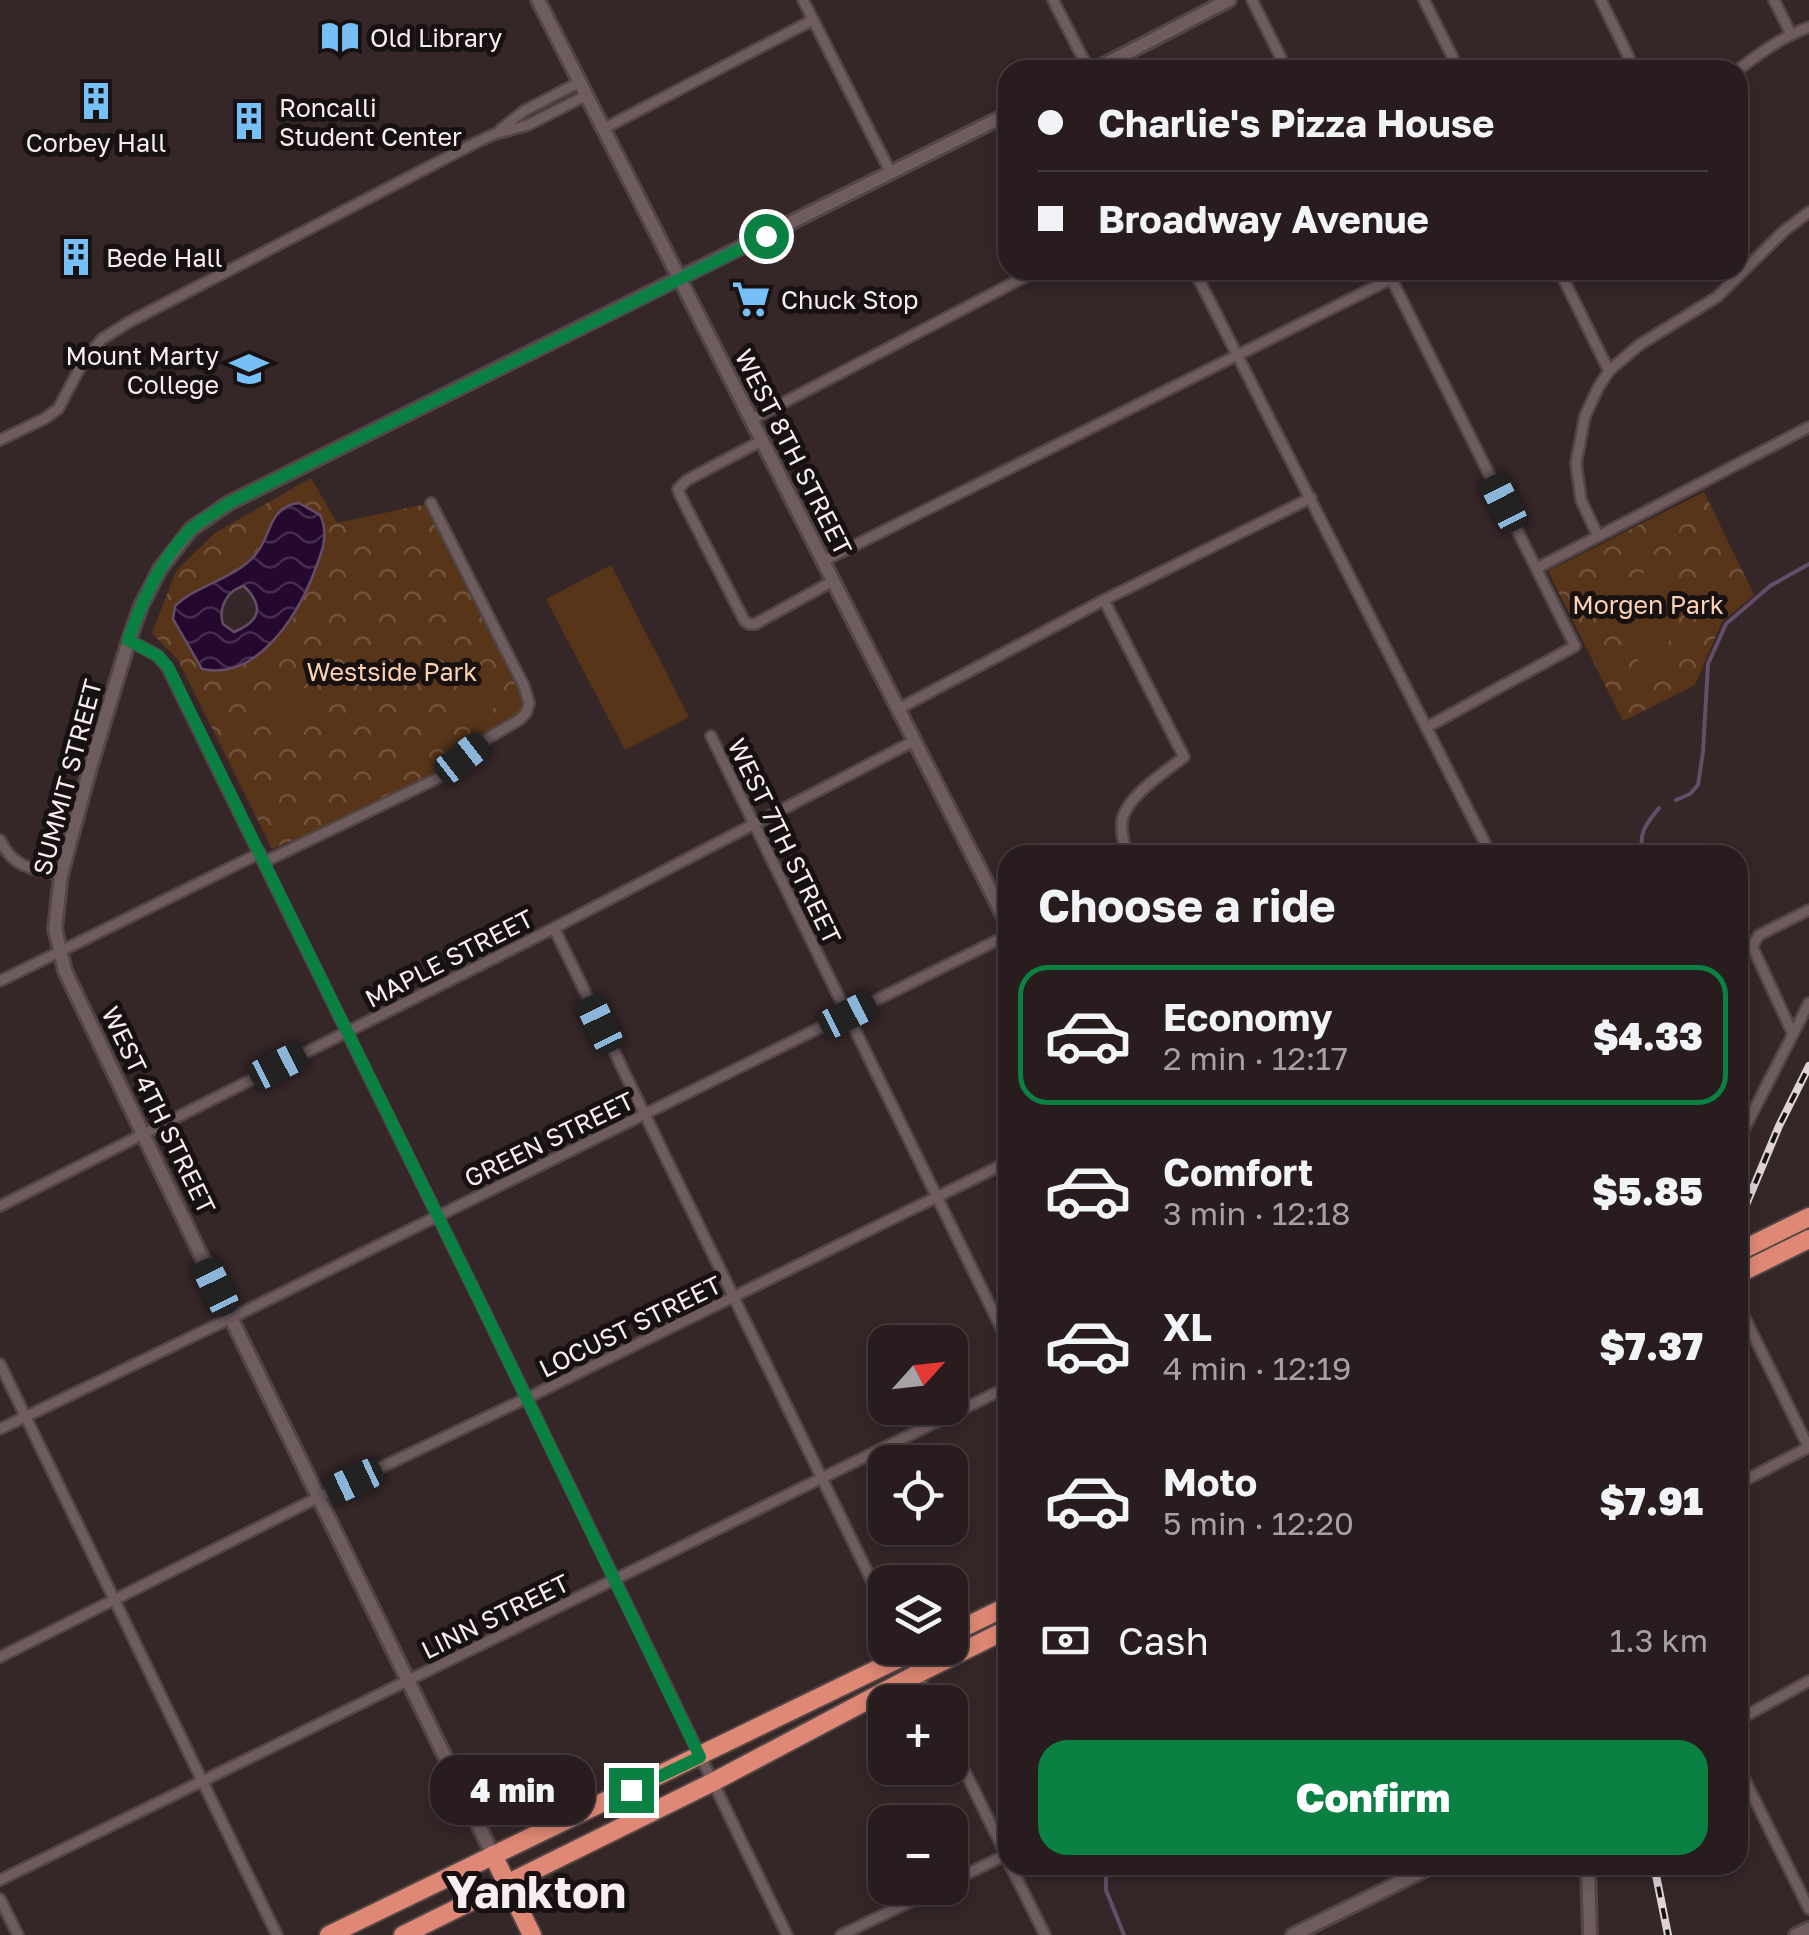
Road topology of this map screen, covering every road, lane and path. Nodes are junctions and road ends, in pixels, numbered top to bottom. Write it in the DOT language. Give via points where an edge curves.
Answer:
graph roads {
  1 [pos="538,0"];
  2 [pos="802,0"];
  3 [pos="1053,0"];
  4 [pos="1229,0"];
  5 [pos="1252,0"];
  6 [pos="1424,0"];
  7 [pos="1601,0"];
  8 [pos="1774,0"];
  9 [pos="813,20"];
  10 [pos="1809,27"];
  11 [pos="1791,34"];
  12 [pos="1086,60"];
  13 [pos="1111,60"];
  14 [pos="1282,60"];
  15 [pos="1454,60"];
  16 [pos="1631,60"];
  17 [pos="1748,63"];
  18 [pos="584,88"];
  19 [pos="998,119"];
  20 [pos="603,128"];
  21 [pos="495,134"];
  22 [pos="891,173"];
  23 [pos="1809,212"];
  24 [pos="1748,267"];
  25 [pos="680,278"];
  26 [pos="1019,280"];
  27 [pos="1199,280"];
  28 [pos="1378,280"];
  29 [pos="1392,280"];
  30 [pos="1564,280"];
  31 [pos="1735,280"];
  32 [pos="1238,354"];
  33 [pos="1609,372"];
  34 [pos="752,419"];
  35 [pos="1809,427"];
  36 [pos="0,440"];
  37 [pos="763,440"];
  38 [pos="1311,498"];
  39 [pos="431,504"];
  40 [pos="1598,536"];
  41 [pos="823,562"];
  42 [pos="1537,568"];
  43 [pos="833,581"];
  44 [pos="1104,600"];
  45 [pos="128,640"];
  46 [pos="898,710"];
  47 [pos="1427,727"];
  48 [pos="711,736"];
  49 [pos="914,741"];
  50 [pos="756,823"];
  51 [pos="0,840"];
  52 [pos="1125,845"];
  53 [pos="1486,845"];
  54 [pos="262,858"];
  55 [pos="61,876"];
  56 [pos="998,906"];
  57 [pos="1809,910"];
  58 [pos="554,928"];
  59 [pos="998,940"];
  60 [pos="59,952"];
  61 [pos="0,981"];
  62 [pos="1809,1002"];
  63 [pos="848,1015"];
  64 [pos="346,1032"];
  65 [pos="1792,1032"];
  66 [pos="644,1114"];
  67 [pos="1748,1121"];
  68 [pos="142,1134"];
  69 [pos="998,1167"];
  70 [pos="937,1198"];
  71 [pos="0,1206"];
  72 [pos="438,1216"];
  73 [pos="1809,1217"];
  74 [pos="1809,1238"];
  75 [pos="1748,1247"];
  76 [pos="1748,1269"];
  77 [pos="734,1298"];
  78 [pos="231,1318"];
  79 [pos="998,1322"];
  80 [pos="1748,1324"];
  81 [pos="0,1364"];
  82 [pos="998,1391"];
  83 [pos="527,1398"];
  84 [pos="26,1416"];
  85 [pos="0,1429"];
  86 [pos="1809,1448"];
  87 [pos="822,1478"];
  88 [pos="1748,1479"];
  89 [pos="319,1497"];
  90 [pos="868,1573"];
  91 [pos="614,1580"];
  92 [pos="115,1600"];
  93 [pos="998,1611"];
  94 [pos="968,1625"];
  95 [pos="998,1634"];
  96 [pos="0,1657"];
  97 [pos="881,1665"];
  98 [pos="915,1665"];
  99 [pos="917,1674"];
  100 [pos="410,1681"];
  101 [pos="1809,1681"];
  102 [pos="922,1685"];
  103 [pos="1748,1715"];
  104 [pos="700,1757"];
  105 [pos="968,1777"];
  106 [pos="202,1782"];
  107 [pos="713,1782"];
  108 [pos="1748,1786"];
  109 [pos="998,1838"];
  110 [pos="493,1855"];
  111 [pos="998,1862"];
  112 [pos="968,1875"];
  113 [pos="1016,1875"];
  114 [pos="1416,1875"];
  115 [pos="1588,1875"];
  116 [pos="0,1880"];
  117 [pos="507,1882"];
  118 [pos="0,1900"];
  119 [pos="903,1905"];
  120 [pos="1809,1909"];
  121 [pos="1809,1929"];
  122 [pos="18,1935"];
  123 [pos="278,1935"];
  124 [pos="330,1935"];
  125 [pos="403,1935"];
  126 [pos="532,1935"];
  127 [pos="787,1935"];
  128 [pos="841,1935"];
  129 [pos="1044,1935"];
  130 [pos="1293,1935"];
  131 [pos="1590,1935"];
  132 [pos="1796,1935"];
  1 -- 18 [label="main road, WEST 8TH STREET"];
  2 -- 9 [label="street"];
  3 -- 12 [label="street"];
  4 -- 13 [label="main road"];
  5 -- 14 [label="street"];
  6 -- 15 [label="street"];
  7 -- 16 [label="street"];
  8 -- 11 [label="street"];
  9 -- 20 [label="street"];
  9 -- 22 [label="street"];
  10 -- 11 [label="street"];
  11 -- 17 [label="street"];
  18 -- 20 [label="main road, WEST 8TH STREET"];
  18 -- 21 [label="street" via="524,111"];
  18 -- 21 [label="street" via="528,125"];
  19 -- 22 [label="main road, SUMMIT STREET"];
  20 -- 25 [label="main road, WEST 8TH STREET"];
  21 -- 36 [label="street" via="129,322 82,362 58,409"];
  22 -- 25 [label="main road, SUMMIT STREET"];
  23 -- 24 [label="street"];
  25 -- 34 [label="main road, WEST 8TH STREET"];
  25 -- 45 [label="main road, SUMMIT STREET" via="229,503 191,530 160,569"];
  26 -- 34 [label="street"];
  27 -- 32 [label="street"];
  28 -- 32 [label="street"];
  29 -- 42 [label="street"];
  30 -- 33 [label="street"];
  31 -- 33 [label="street"];
  32 -- 38 [label="street"];
  32 -- 41 [label="street"];
  33 -- 40 [label="street" via="1588,408 1576,462 1581,500"];
  34 -- 37 [label="main road, WEST 8TH STREET"];
  35 -- 40 [label="street"];
  37 -- 41 [label="main road, WEST 8TH STREET"];
  37 -- 43 [label="street" via="678,489 750,624"];
  38 -- 44 [label="street"];
  38 -- 47 [label="street"];
  39 -- 54 [label="street" via="524,686 526,713 436,779"];
  40 -- 42 [label="street"];
  41 -- 43 [label="main road, WEST 8TH STREET"];
  42 -- 47 [label="street" via="1574,646"];
  43 -- 46 [label="main road, WEST 8TH STREET"];
  44 -- 46 [label="street"];
  44 -- 52 [label="street" via="1184,757 1136,795 1122,817"];
  45 -- 54 [label="street" via="168,667"];
  45 -- 55 [label="main road, SUMMIT STREET"];
  46 -- 49 [label="main road, WEST 8TH STREET"];
  47 -- 53 [label="street"];
  48 -- 50 [label="street, WEST 7TH STREET"];
  49 -- 50 [label="street, MAPLE STREET"];
  49 -- 56 [label="main road, WEST 8TH STREET"];
  50 -- 58 [label="street, MAPLE STREET"];
  50 -- 63 [label="street, WEST 7TH STREET"];
  51 -- 55 [label="street" via="18,864"];
  54 -- 60 [label="street"];
  54 -- 64 [label="street"];
  55 -- 60 [label="main road, SUMMIT STREET"];
  57 -- 65 [label="street" via="1759,935 1752,946"];
  58 -- 64 [label="street, MAPLE STREET"];
  58 -- 66 [label="street"];
  59 -- 63 [label="street, GREEN STREET"];
  60 -- 61 [label="street"];
  60 -- 68 [label="main road, WEST 4TH STREET"];
  62 -- 65 [label="street"];
  63 -- 66 [label="street, GREEN STREET"];
  63 -- 70 [label="street, WEST 7TH STREET"];
  64 -- 68 [label="street, MAPLE STREET"];
  64 -- 72 [label="street"];
  65 -- 67 [label="street"];
  66 -- 72 [label="street, GREEN STREET"];
  66 -- 77 [label="street"];
  68 -- 71 [label="street, MAPLE STREET"];
  68 -- 78 [label="main road, WEST 4TH STREET"];
  69 -- 70 [label="street, LOCUST STREET"];
  70 -- 77 [label="street, LOCUST STREET"];
  70 -- 79 [label="street, WEST 7TH STREET"];
  72 -- 78 [label="street, GREEN STREET"];
  72 -- 83 [label="street"];
  73 -- 75 [label="highway"];
  74 -- 76 [label="highway"];
  77 -- 83 [label="street, LOCUST STREET"];
  77 -- 87 [label="street"];
  78 -- 84 [label="street, GREEN STREET"];
  78 -- 89 [label="main road, WEST 4TH STREET"];
  80 -- 86 [label="street"];
  81 -- 84 [label="street"];
  82 -- 87 [label="street, LINN STREET"];
  83 -- 89 [label="street, LOCUST STREET"];
  83 -- 91 [label="street"];
  84 -- 85 [label="street, GREEN STREET"];
  84 -- 92 [label="street"];
  86 -- 88 [label="street"];
  87 -- 90 [label="street"];
  87 -- 91 [label="street, LINN STREET"];
  89 -- 92 [label="street, LOCUST STREET"];
  89 -- 100 [label="main road, WEST 4TH STREET"];
  91 -- 100 [label="street, LINN STREET"];
  91 -- 104 [label="street"];
  92 -- 96 [label="street, LOCUST STREET"];
  92 -- 106 [label="street"];
  93 -- 94 [label="highway"];
  95 -- 99 [label="highway"];
  97 -- 104 [label="highway"];
  98 -- 99 [label="street"];
  99 -- 102 [label="street"];
  99 -- 107 [label="highway"];
  100 -- 106 [label="street, LINN STREET"];
  100 -- 110 [label="main road, WEST 4TH STREET"];
  101 -- 103 [label="street"];
  104 -- 107 [label="street"];
  104 -- 110 [label="highway"];
  105 -- 109 [label="street"];
  106 -- 116 [label="street, LINN STREET"];
  106 -- 123 [label="street"];
  107 -- 117 [label="highway"];
  107 -- 127 [label="street"];
  108 -- 120 [label="street"];
  110 -- 117 [label="highway, WEST 4TH STREET"];
  110 -- 124 [label="highway"];
  111 -- 112 [label="street"];
  113 -- 129 [label="street"];
  114 -- 130 [label="main road"];
  115 -- 131 [label="main road"];
  117 -- 125 [label="highway"];
  117 -- 126 [label="highway, WEST 4TH STREET"];
  118 -- 122 [label="street"];
  119 -- 128 [label="street"];
  121 -- 132 [label="main road"];
}
